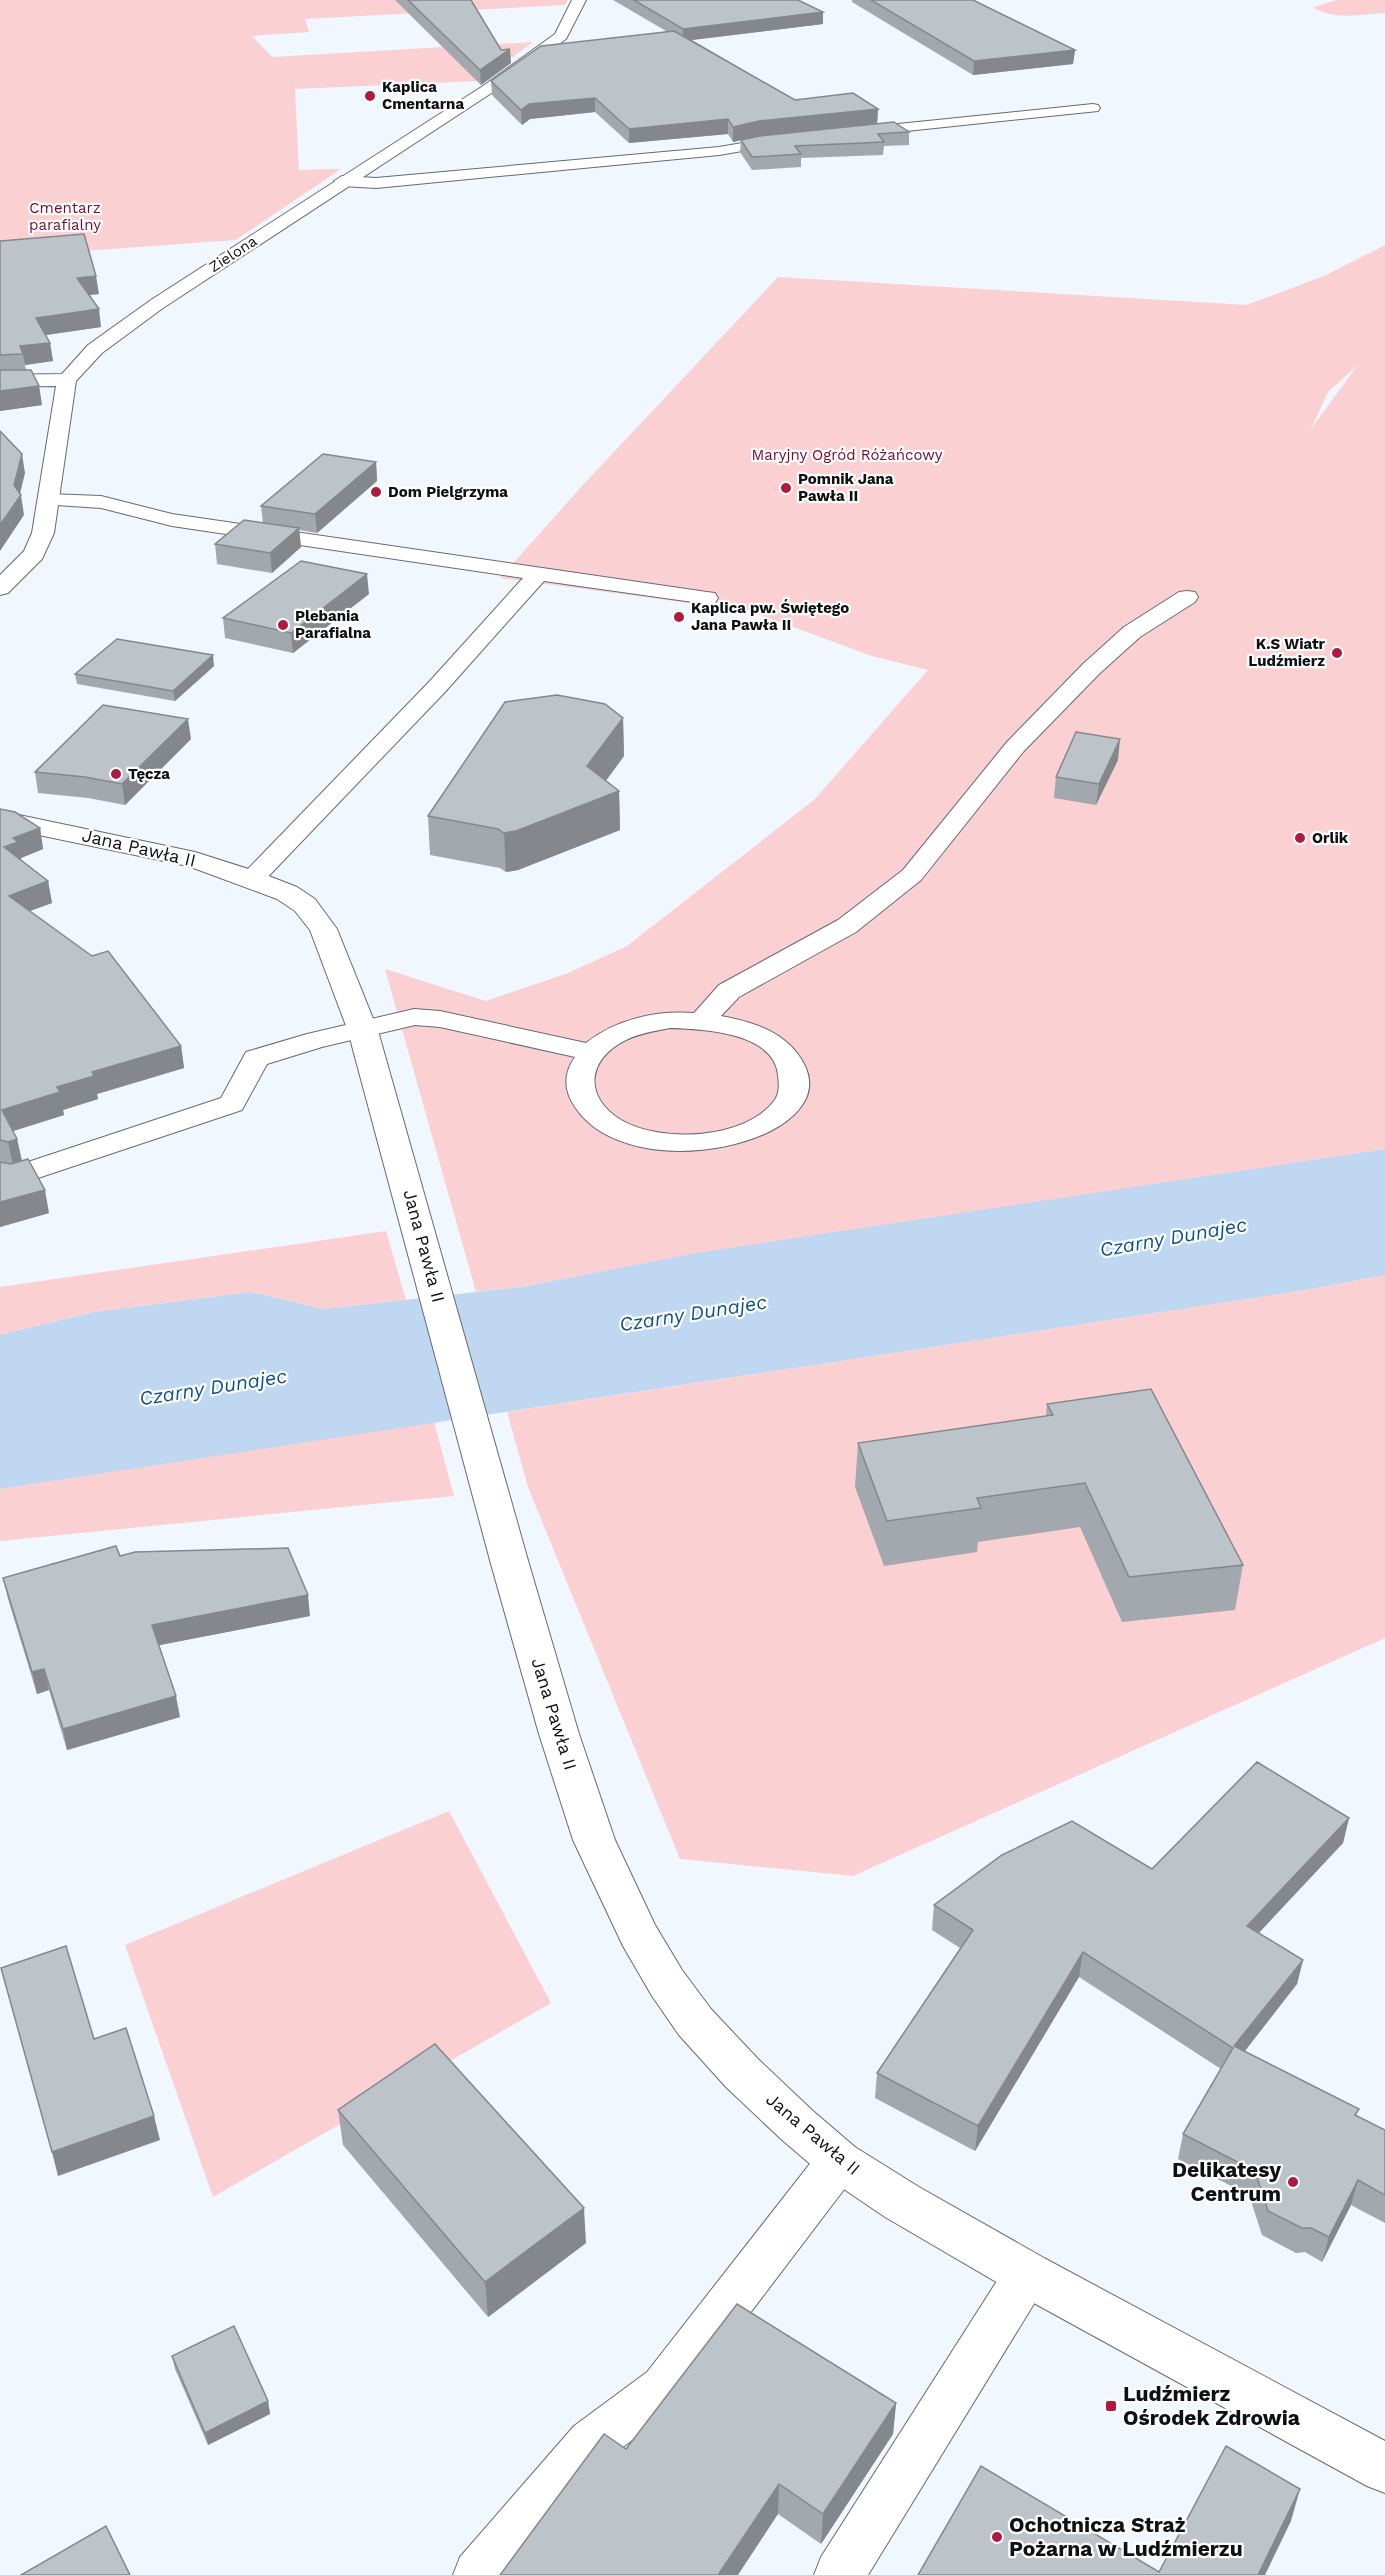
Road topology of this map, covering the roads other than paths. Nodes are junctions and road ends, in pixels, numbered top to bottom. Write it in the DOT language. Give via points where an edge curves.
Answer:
graph roads {
  1 [pos="579,0"];
  2 [pos="1093,108"];
  3 [pos="841,134"];
  4 [pos="794,139"];
  5 [pos="342,181"];
  6 [pos="67,380"];
  7 [pos="0,381"];
  8 [pos="48,500"];
  9 [pos="538,575"];
  10 [pos="0,588"];
  11 [pos="1187,597"];
  12 [pos="707,598"];
  13 [pos="0,819"];
  14 [pos="252,879"];
  15 [pos="703,1020"];
  16 [pos="363,1031"];
  17 [pos="591,1052"];
  18 [pos="0,1173"];
  19 [pos="839,2161"];
  20 [pos="1027,2274"];
  21 [pos="1385,2468"];
  22 [pos="478,2575"];
  23 [pos="839,2575"];
  1 -- 5 [label="street, Zielona" via="561,36 488,89"];
  2 -- 3 [label="lane"];
  4 -- 5 [label="lane" via="719,151 376,183"];
  5 -- 6 [label="street, Zielona" via="123,328 95,349"];
  6 -- 7 [label="street"];
  6 -- 8 [label="street"];
  8 -- 9 [label="lane" via="100,502 172,520"];
  8 -- 10 [label="street" via="43,533 33,554"];
  9 -- 12 [label="lane"];
  9 -- 14 [label="lane" via="437,687"];
  11 -- 15 [label="lane" via="1132,632 1091,669 1015,747 912,875 847,926 729,991"];
  13 -- 14 [label="street, Jana Pawła II" via="195,860"];
  14 -- 16 [label="street, Jana Pawła II" via="305,905 323,929"];
  15 -- 17 [label="lane" via="670,1020 638,1026 611,1037"];
  15 -- 17 [label="lane" via="735,1026 762,1037 782,1052 793,1070 794,1090 784,1108 761,1126 729,1138 692,1144 653,1141 619,1131 593,1114 579,1094 579,1072"];
  16 -- 17 [label="lane" via="414,1017 440,1019"];
  16 -- 18 [label="lane" via="256,1058 232,1104 15,1176"];
  16 -- 19 [label="street, Jana Pawła II" via="510,1564 594,1840 638,1934 695,2022 742,2073"];
  19 -- 20 [label="street, Jana Pawła II"];
  19 -- 22 [label="lane" via="664,2388 591,2442"];
  20 -- 21 [label="street, Jana Pawła II"];
  20 -- 23 [label="lane"];
}
